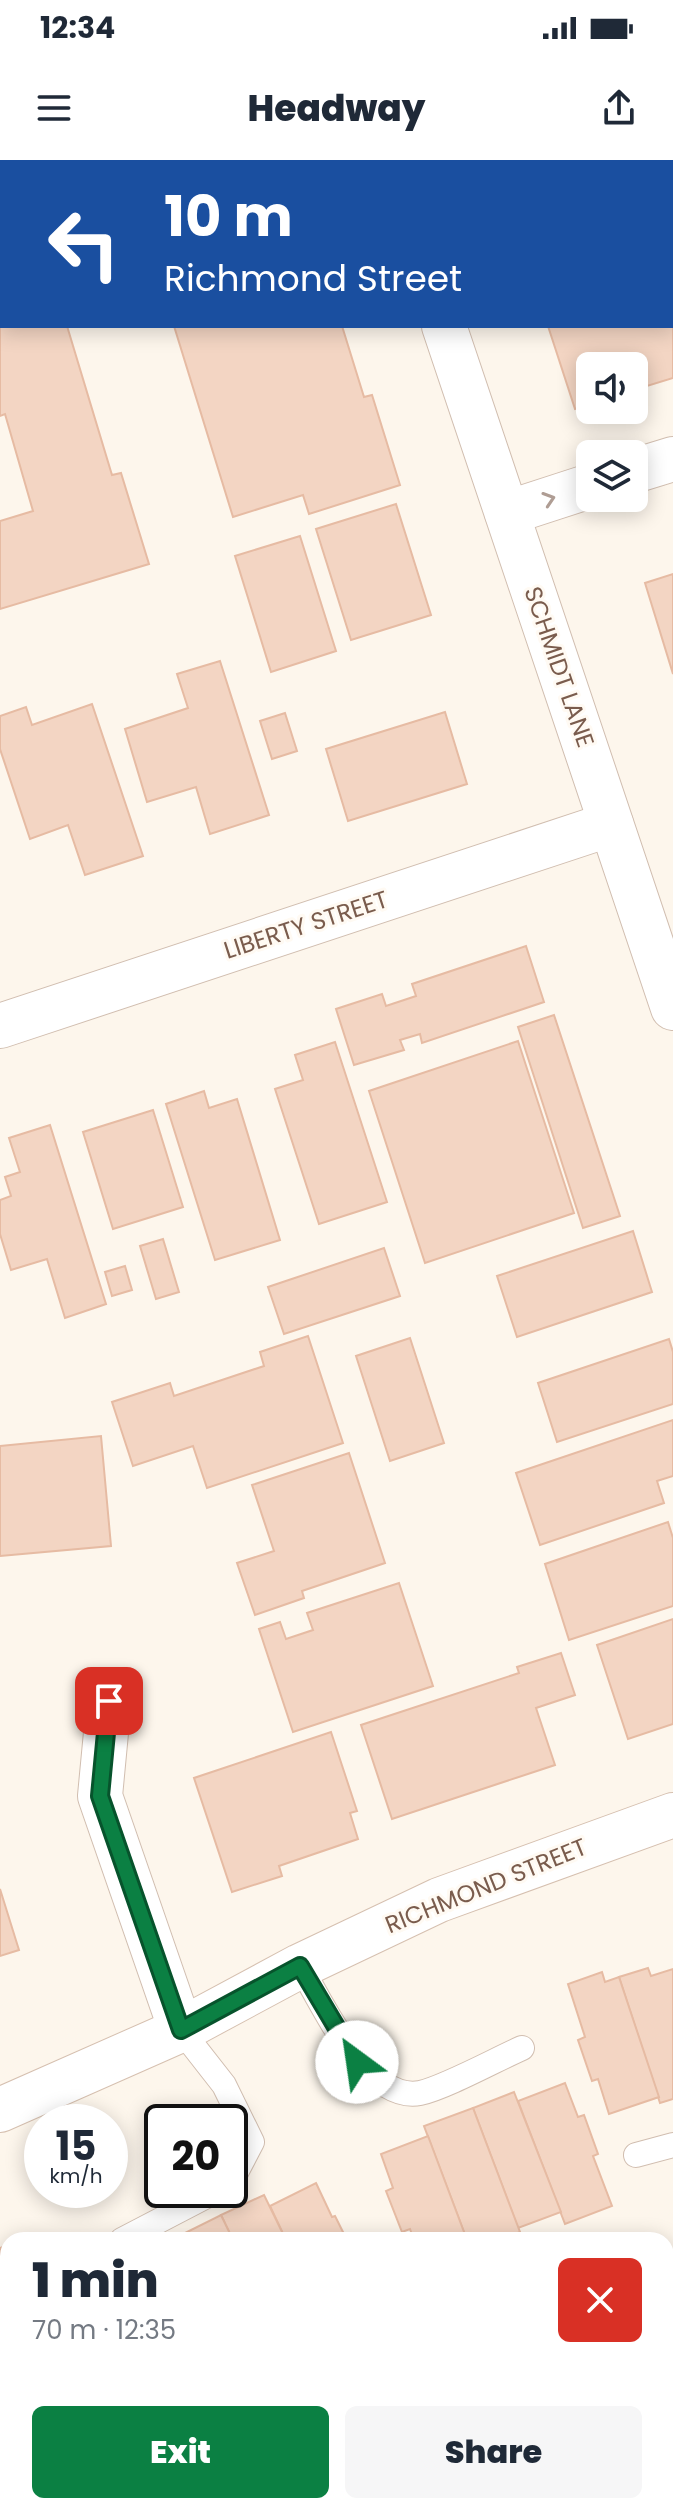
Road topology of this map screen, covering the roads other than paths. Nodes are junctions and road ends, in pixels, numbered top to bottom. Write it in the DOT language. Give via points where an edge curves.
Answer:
graph roads {
  1 [pos="445,328"];
  2 [pos="673,459"];
  3 [pos="648,467"];
  4 [pos="576,491"];
  5 [pos="507,513"];
  6 [pos="611,824"];
  7 [pos="673,1008"];
  8 [pos="0,1026"];
  9 [pos="109,1701"];
  10 [pos="673,1815"];
  11 [pos="300,1966"];
  12 [pos="181,2030"];
  13 [pos="522,2048"];
  14 [pos="233,2104"];
  15 [pos="0,2110"];
  16 [pos="673,2145"];
  17 [pos="636,2155"];
  18 [pos="183,2208"];
  19 [pos="137,2232"];
  1 -- 5 [label="street, SCHMIDT LANE"];
  2 -- 3 [label="street"];
  5 -- 4 [label="street, one-way"];
  5 -- 6 [label="street, SCHMIDT LANE"];
  6 -- 7 [label="street, SCHMIDT LANE"];
  6 -- 8 [label="street, LIBERTY STREET"];
  9 -- 12 [label="street" via="100,1796"];
  10 -- 11 [label="street, RICHMOND STREET" via="439,1900"];
  11 -- 12 [label="street, RICHMOND STREET"];
  11 -- 13 [label="lane" via="357,2062 389,2086 419,2093"];
  12 -- 14 [label="lane"];
  12 -- 15 [label="street, RICHMOND STREET"];
  16 -- 17 [label="lane"];
  18 -- 19 [label="lane"];
}
